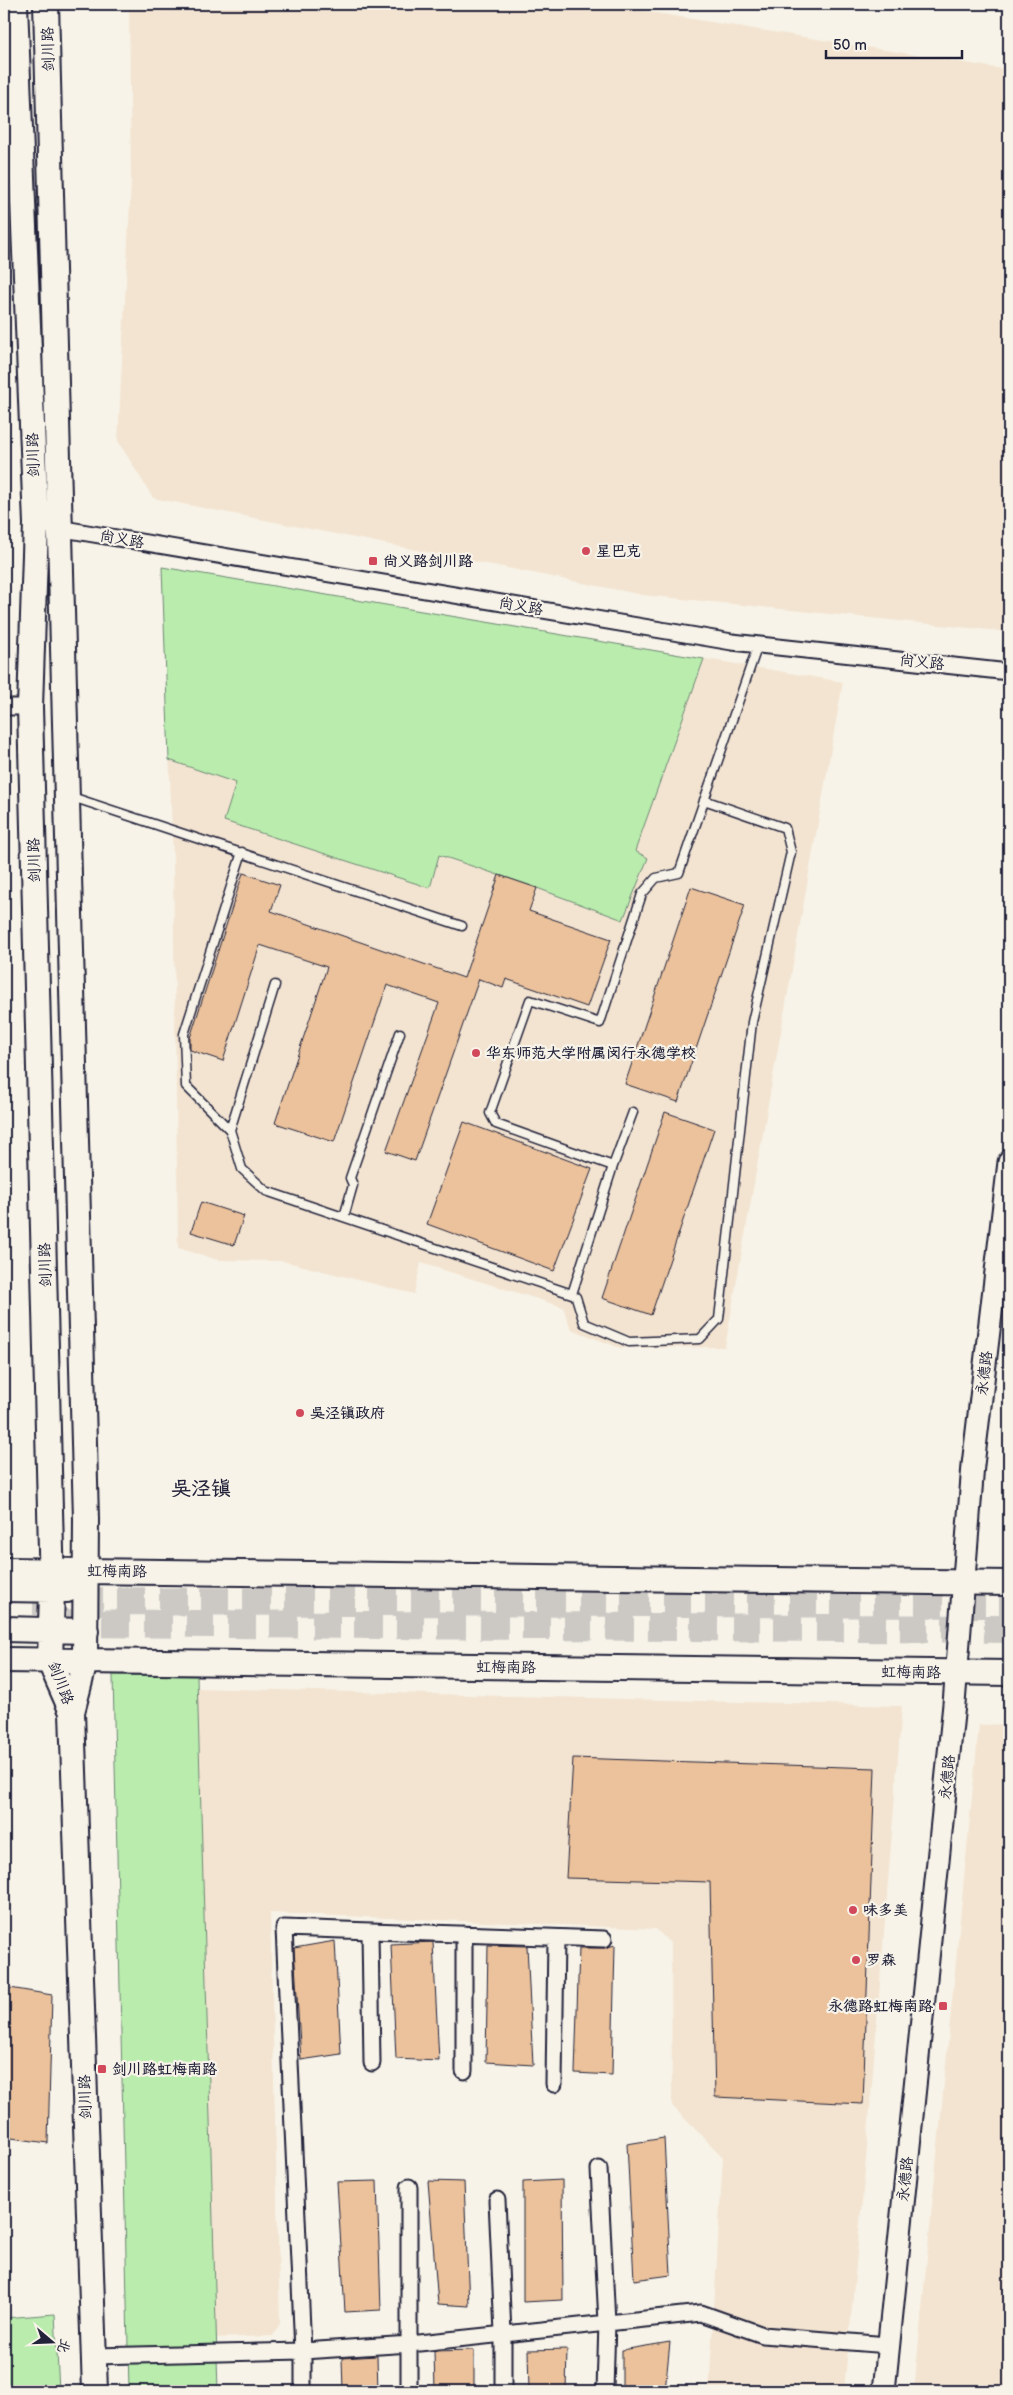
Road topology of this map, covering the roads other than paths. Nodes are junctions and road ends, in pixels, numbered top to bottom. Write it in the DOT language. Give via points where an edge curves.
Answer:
graph roads {
  1 [pos="15,4"];
  2 [pos="46,4"];
  3 [pos="36,524"];
  4 [pos="60,528"];
  5 [pos="758,645"];
  6 [pos="1009,672"];
  7 [pos="4,707"];
  8 [pos="30,707"];
  9 [pos="67,796"];
  10 [pos="704,800"];
  11 [pos="242,852"];
  12 [pos="462,926"];
  13 [pos="274,985"];
  14 [pos="400,1033"];
  15 [pos="633,1112"];
  16 [pos="230,1130"];
  17 [pos="1009,1162"];
  18 [pos="613,1166"];
  19 [pos="344,1217"];
  20 [pos="576,1297"];
  21 [pos="4,1570"];
  22 [pos="52,1580"];
  23 [pos="86,1581"];
  24 [pos="963,1582"];
  25 [pos="1009,1583"];
  26 [pos="4,1589"];
  27 [pos="4,1629"];
  28 [pos="50,1630"];
  29 [pos="86,1631"];
  30 [pos="4,1660"];
  31 [pos="50,1662"];
  32 [pos="85,1662"];
  33 [pos="958,1672"];
  34 [pos="1009,1672"];
  35 [pos="72,1712"];
  36 [pos="370,1931"];
  37 [pos="464,1934"];
  38 [pos="556,1938"];
  39 [pos="604,1939"];
  40 [pos="372,2062"];
  41 [pos="464,2071"];
  42 [pos="554,2084"];
  43 [pos="599,2168"];
  44 [pos="409,2187"];
  45 [pos="497,2200"];
  46 [pos="607,2322"];
  47 [pos="503,2334"];
  48 [pos="410,2344"];
  49 [pos="888,2345"];
  50 [pos="303,2351"];
  51 [pos="94,2356"];
  52 [pos="95,2391"];
  53 [pos="304,2391"];
  54 [pos="409,2391"];
  55 [pos="503,2391"];
  56 [pos="605,2391"];
  57 [pos="884,2391"];
  1 -- 3 [label="main road, 剑川路"];
  2 -- 4 [label="main road, 剑川路"];
  3 -- 4 [label="street, 尚义路"];
  3 -- 8 [label="main road, 剑川路"];
  4 -- 5 [label="street, 尚义路"];
  4 -- 9 [label="main road, 剑川路"];
  5 -- 6 [label="street, 尚义路"];
  5 -- 10 [label="lane"];
  7 -- 8 [label="street"];
  8 -- 22 [label="main road, 剑川路"];
  9 -- 11 [label="lane"];
  9 -- 23 [label="main road, 剑川路"];
  10 -- 18 [label="lane" via="679,873 656,878 642,894 600,1022 530,1000 490,1113 496,1124"];
  10 -- 20 [label="lane" via="785,828 791,852 752,1022 719,1319 700,1338 629,1342 584,1323"];
  11 -- 12 [label="lane"];
  11 -- 16 [label="lane" via="184,1034 186,1086"];
  13 -- 16 [label="lane"];
  14 -- 19 [label="lane" via="350,1178 353,1185"];
  15 -- 18 [label="lane"];
  16 -- 19 [label="lane" via="242,1169 266,1191"];
  17 -- 24 [label="street, 永德路" via="973,1465"];
  18 -- 19 [label="lane" via="572,1294"];
  21 -- 22 [label="main road, 虹梅南路"];
  22 -- 23 [label="main road, 虹梅南路"];
  22 -- 26 [label="main road, 虹梅南路"];
  22 -- 28 [label="main road, 剑川路"];
  23 -- 24 [label="main road, 虹梅南路"];
  23 -- 29 [label="main road, 剑川路"];
  24 -- 25 [label="main road, 虹梅南路"];
  24 -- 33 [label="street, 永德路"];
  27 -- 28 [label="main road"];
  28 -- 29 [label="main road"];
  28 -- 31 [label="main road, 剑川路"];
  29 -- 32 [label="main road, 剑川路"];
  30 -- 31 [label="main road, 虹梅南路"];
  31 -- 32 [label="main road, 虹梅南路"];
  31 -- 35 [label="main road, 剑川路"];
  32 -- 33 [label="main road, 虹梅南路"];
  32 -- 35 [label="main road, 剑川路"];
  33 -- 34 [label="main road, 虹梅南路"];
  33 -- 49 [label="street, 永德路"];
  35 -- 51 [label="main road, 剑川路"];
  36 -- 37 [label="street"];
  36 -- 40 [label="street"];
  36 -- 50 [label="street" via="284,1928"];
  37 -- 38 [label="street"];
  37 -- 41 [label="street"];
  38 -- 39 [label="street"];
  38 -- 42 [label="street"];
  43 -- 46 [label="street"];
  44 -- 48 [label="street"];
  45 -- 47 [label="street"];
  46 -- 47 [label="street"];
  46 -- 49 [label="street" via="701,2313 763,2335"];
  46 -- 56 [label="street"];
  47 -- 48 [label="street"];
  47 -- 55 [label="street"];
  48 -- 50 [label="street"];
  48 -- 54 [label="street"];
  49 -- 57 [label="street, 永德路"];
  50 -- 51 [label="street"];
  50 -- 53 [label="street"];
  51 -- 52 [label="main road, 剑川路"];
}
